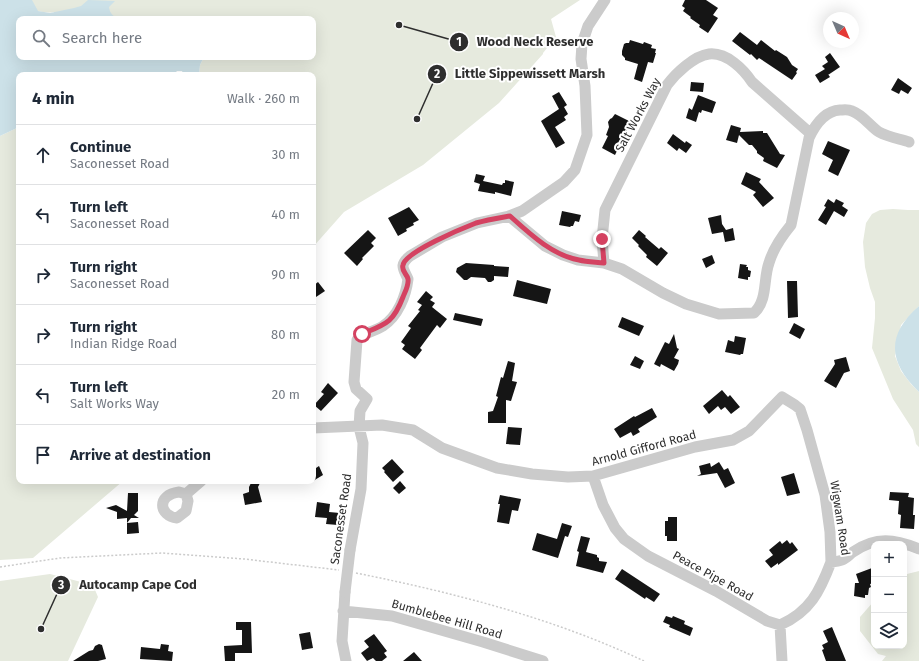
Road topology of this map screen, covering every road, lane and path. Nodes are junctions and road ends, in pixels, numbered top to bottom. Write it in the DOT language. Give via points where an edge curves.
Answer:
graph roads {
  1 [pos="606,0"];
  2 [pos="811,134"];
  3 [pos="909,142"];
  4 [pos="510,216"];
  5 [pos="604,263"];
  6 [pos="782,397"];
  7 [pos="358,427"];
  8 [pos="316,428"];
  9 [pos="593,476"];
  10 [pos="198,484"];
  11 [pos="186,494"];
  12 [pos="919,549"];
  13 [pos="831,562"];
  14 [pos="0,567"];
  15 [pos="346,571"];
  16 [pos="353,572"];
  17 [pos="343,611"];
  18 [pos="780,625"];
  19 [pos="346,661"];
  20 [pos="543,661"];
  21 [pos="644,661"];
  22 [pos="782,661"];
  1 -- 4 [label="street, Saconesset Road" via="588,26 582,44 587,135 575,170 549,193"];
  2 -- 3 [label="street" via="827,114 835,110 851,110 880,132"];
  2 -- 5 [label="street" via="791,225 782,236 768,263 761,303 754,313 719,314 695,307 663,294 622,269"];
  2 -- 5 [label="street, Salt Works Way" via="726,57 709,54 694,60 675,74 667,85 605,210 602,239"];
  4 -- 5 [label="street" via="545,246 578,260"];
  4 -- 7 [label="street, Saconesset Road" via="477,223 442,237 406,259 402,266 408,279 398,311 384,326 360,336 357,342 354,382 356,389 367,399 360,411"];
  6 -- 9 [label="street, Arnold Gifford Road" via="749,431 733,440 695,447"];
  6 -- 13 [label="street, Wigwam Road" via="800,409 807,430 825,495"];
  7 -- 8 [label="street, Arnold Gifford Road"];
  7 -- 9 [label="street, Arnold Gifford Road" via="382,425 413,430 442,448 498,468 568,477"];
  7 -- 17 [label="street, Saconesset Road, bridge" via="362,443 361,489"];
  9 -- 18 [label="street, Peace Pipe Road" via="603,505 624,539 648,556 767,621"];
  10 -- 11 [label="street"];
  12 -- 13 [label="street, Wigwam Road" via="903,543 876,541 861,547 843,560"];
  13 -- 18 [label="street" via="813,599 798,616"];
  14 -- 15 [label="path" via="60,558 162,554 244,559"];
  16 -- 21 [label="path" via="432,588 504,608 575,631"];
  17 -- 19 [label="street, Saconesset Road" via="342,641"];
  17 -- 20 [label="street, Bumblebee Hill Road" via="392,616"];
  18 -- 22 [label="street"];
}
